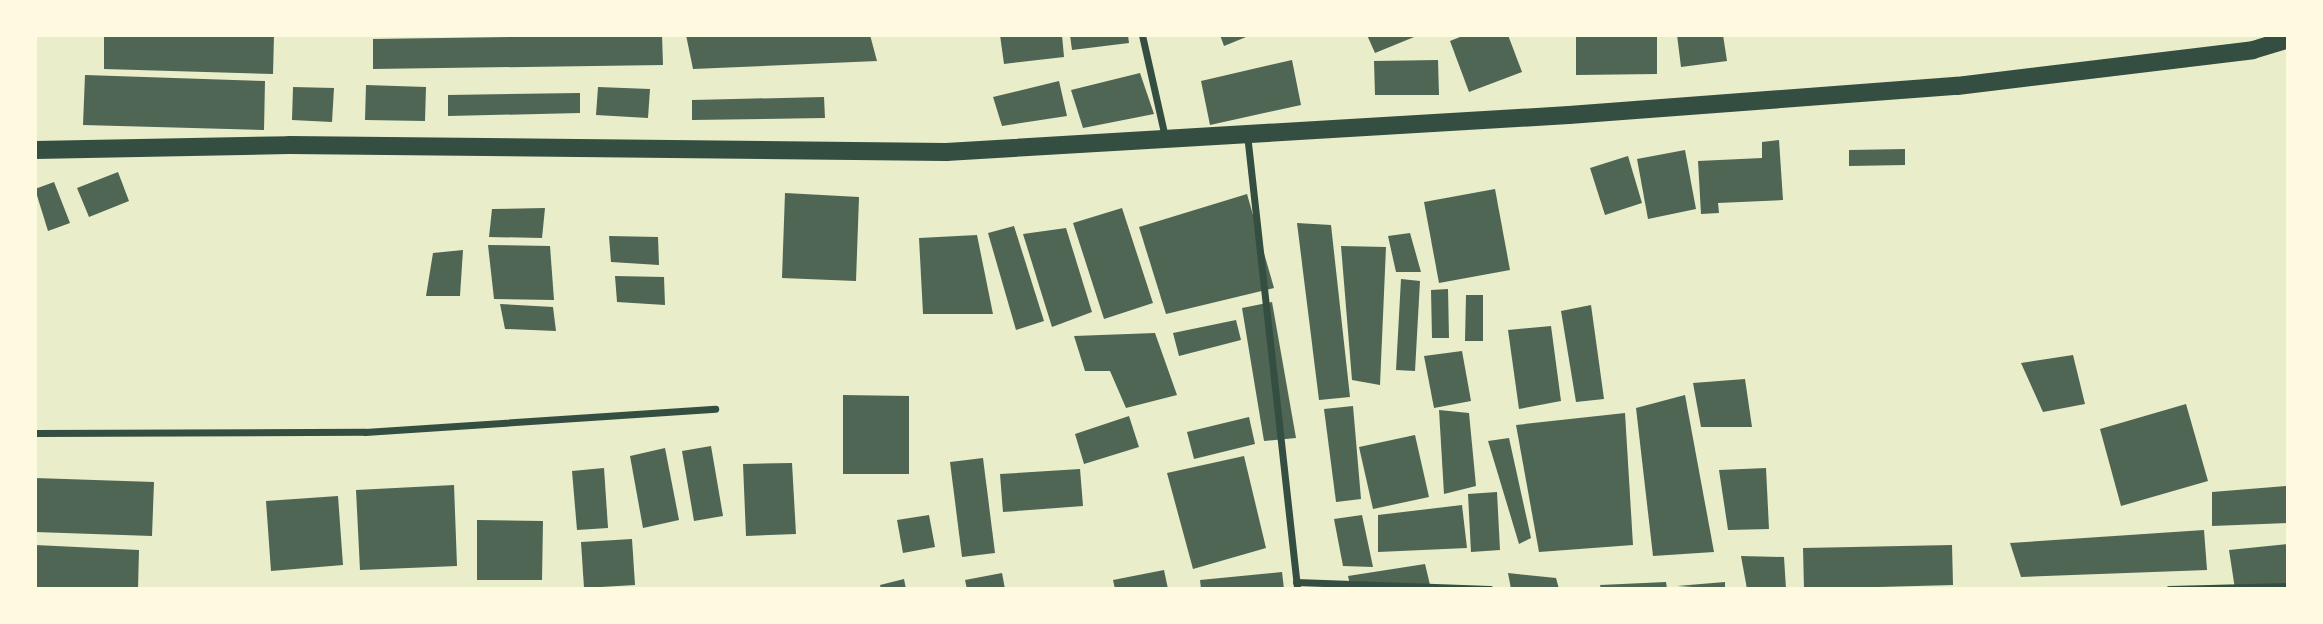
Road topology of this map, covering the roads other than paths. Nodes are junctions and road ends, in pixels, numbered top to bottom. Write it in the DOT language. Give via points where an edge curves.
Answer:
graph roads {
  1 [pos="1142,35"];
  2 [pos="2288,39"];
  3 [pos="1247,132"];
  4 [pos="1166,137"];
  5 [pos="35,150"];
  6 [pos="715,409"];
  7 [pos="35,433"];
  8 [pos="1296,585"];
  9 [pos="2288,586"];
  10 [pos="1490,589"];
  11 [pos="2169,589"];
  1 -- 4 [label="street"];
  2 -- 3 [label="main road" via="2253,50 1957,86 1570,116"];
  3 -- 4 [label="main road"];
  3 -- 8 [label="street"];
  4 -- 5 [label="main road" via="946,152 289,145"];
  6 -- 7 [label="street" via="365,432"];
  8 -- 10 [label="street"];
  9 -- 11 [label="street"];
}
